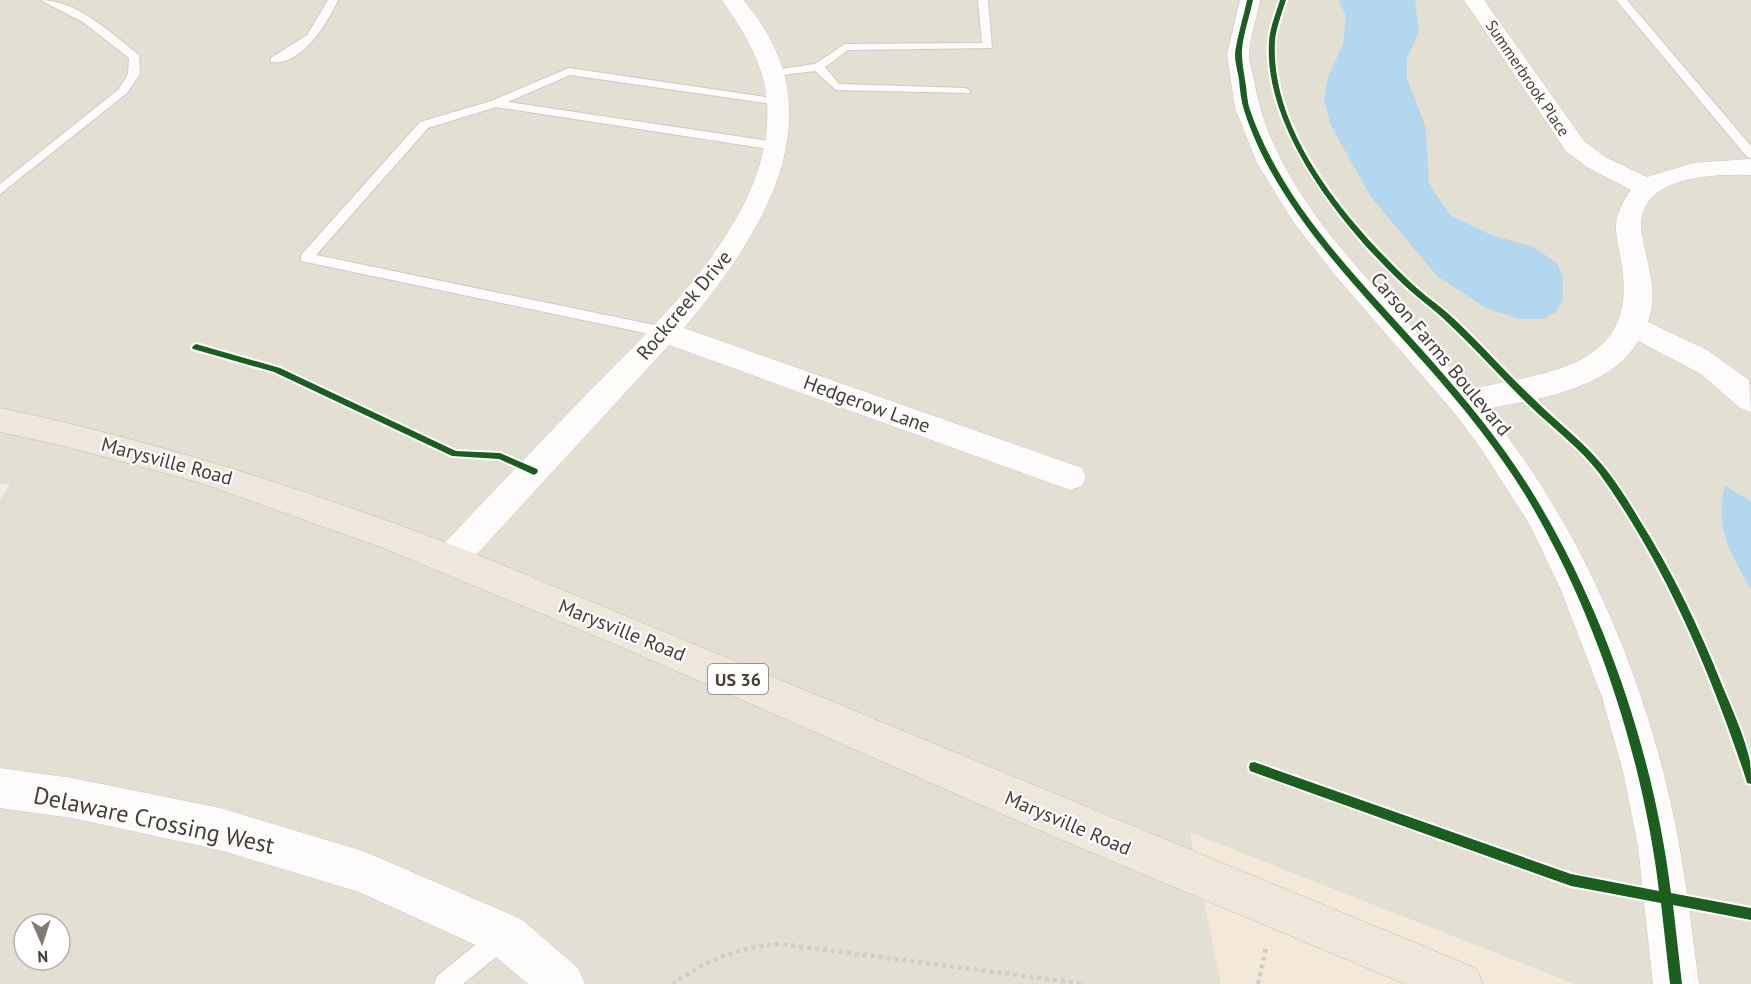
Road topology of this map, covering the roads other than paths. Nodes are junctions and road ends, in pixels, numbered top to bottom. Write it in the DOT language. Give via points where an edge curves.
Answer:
graph roads {
  1 [pos="45,0"];
  2 [pos="333,0"];
  3 [pos="732,0"];
  4 [pos="983,0"];
  5 [pos="1250,0"];
  6 [pos="1474,0"];
  7 [pos="1621,0"];
  8 [pos="274,60"];
  9 [pos="818,67"];
  10 [pos="774,73"];
  11 [pos="965,91"];
  12 [pos="779,102"];
  13 [pos="495,103"];
  14 [pos="775,146"];
  15 [pos="1751,154"];
  16 [pos="1751,167"];
  17 [pos="1648,188"];
  18 [pos="0,190"];
  19 [pos="1633,327"];
  20 [pos="664,332"];
  21 [pos="1751,400"];
  22 [pos="1463,402"];
  23 [pos="0,420"];
  24 [pos="1070,477"];
  25 [pos="451,559"];
  26 [pos="0,788"];
  27 [pos="505,935"];
  28 [pos="445,984"];
  29 [pos="562,984"];
  30 [pos="1460,984"];
  31 [pos="1676,984"];
  1 -- 18 [label="lane" via="87,20 135,57 134,74 123,91"];
  2 -- 8 [label="lane" via="324,22 304,46"];
  3 -- 10 [label="street, Rockcreek Drive" via="756,31"];
  4 -- 9 [label="lane" via="988,46 845,47"];
  5 -- 22 [label="street, Carson Farms Boulevard" via="1238,42 1238,75 1246,110 1274,174 1311,229"];
  6 -- 17 [label="street, Summerbrook Place" via="1575,146 1596,162"];
  7 -- 15 [label="lane"];
  9 -- 10 [label="lane"];
  9 -- 11 [label="lane" via="836,87"];
  10 -- 12 [label="street, Rockcreek Drive"];
  12 -- 13 [label="lane" via="569,71"];
  12 -- 14 [label="street, Rockcreek Drive"];
  13 -- 14 [label="lane"];
  13 -- 20 [label="lane" via="424,125 306,258"];
  14 -- 20 [label="street, Rockcreek Drive" via="768,180 751,218 732,248"];
  16 -- 17 [label="street" via="1694,169"];
  17 -- 19 [label="street" via="1632,208 1628,230 1640,301"];
  19 -- 21 [label="street" via="1716,370"];
  19 -- 22 [label="street" via="1617,349 1592,367 1559,380"];
  20 -- 24 [label="street, Hedgerow Lane"];
  20 -- 25 [label="street, Rockcreek Drive"];
  22 -- 31 [label="street, Carson Farms Boulevard" via="1517,477 1562,553 1601,639 1634,736 1659,844"];
  23 -- 25 [label="highway, Marysville Road / US 36" via="245,482"];
  25 -- 30 [label="highway, Marysville Road / US 36" via="701,663 1084,831"];
  26 -- 27 [label="street, Delaware Crossing West" via="72,798 220,829 363,872"];
  27 -- 28 [label="lane"];
  27 -- 29 [label="street, Delaware Crossing West"];
}
